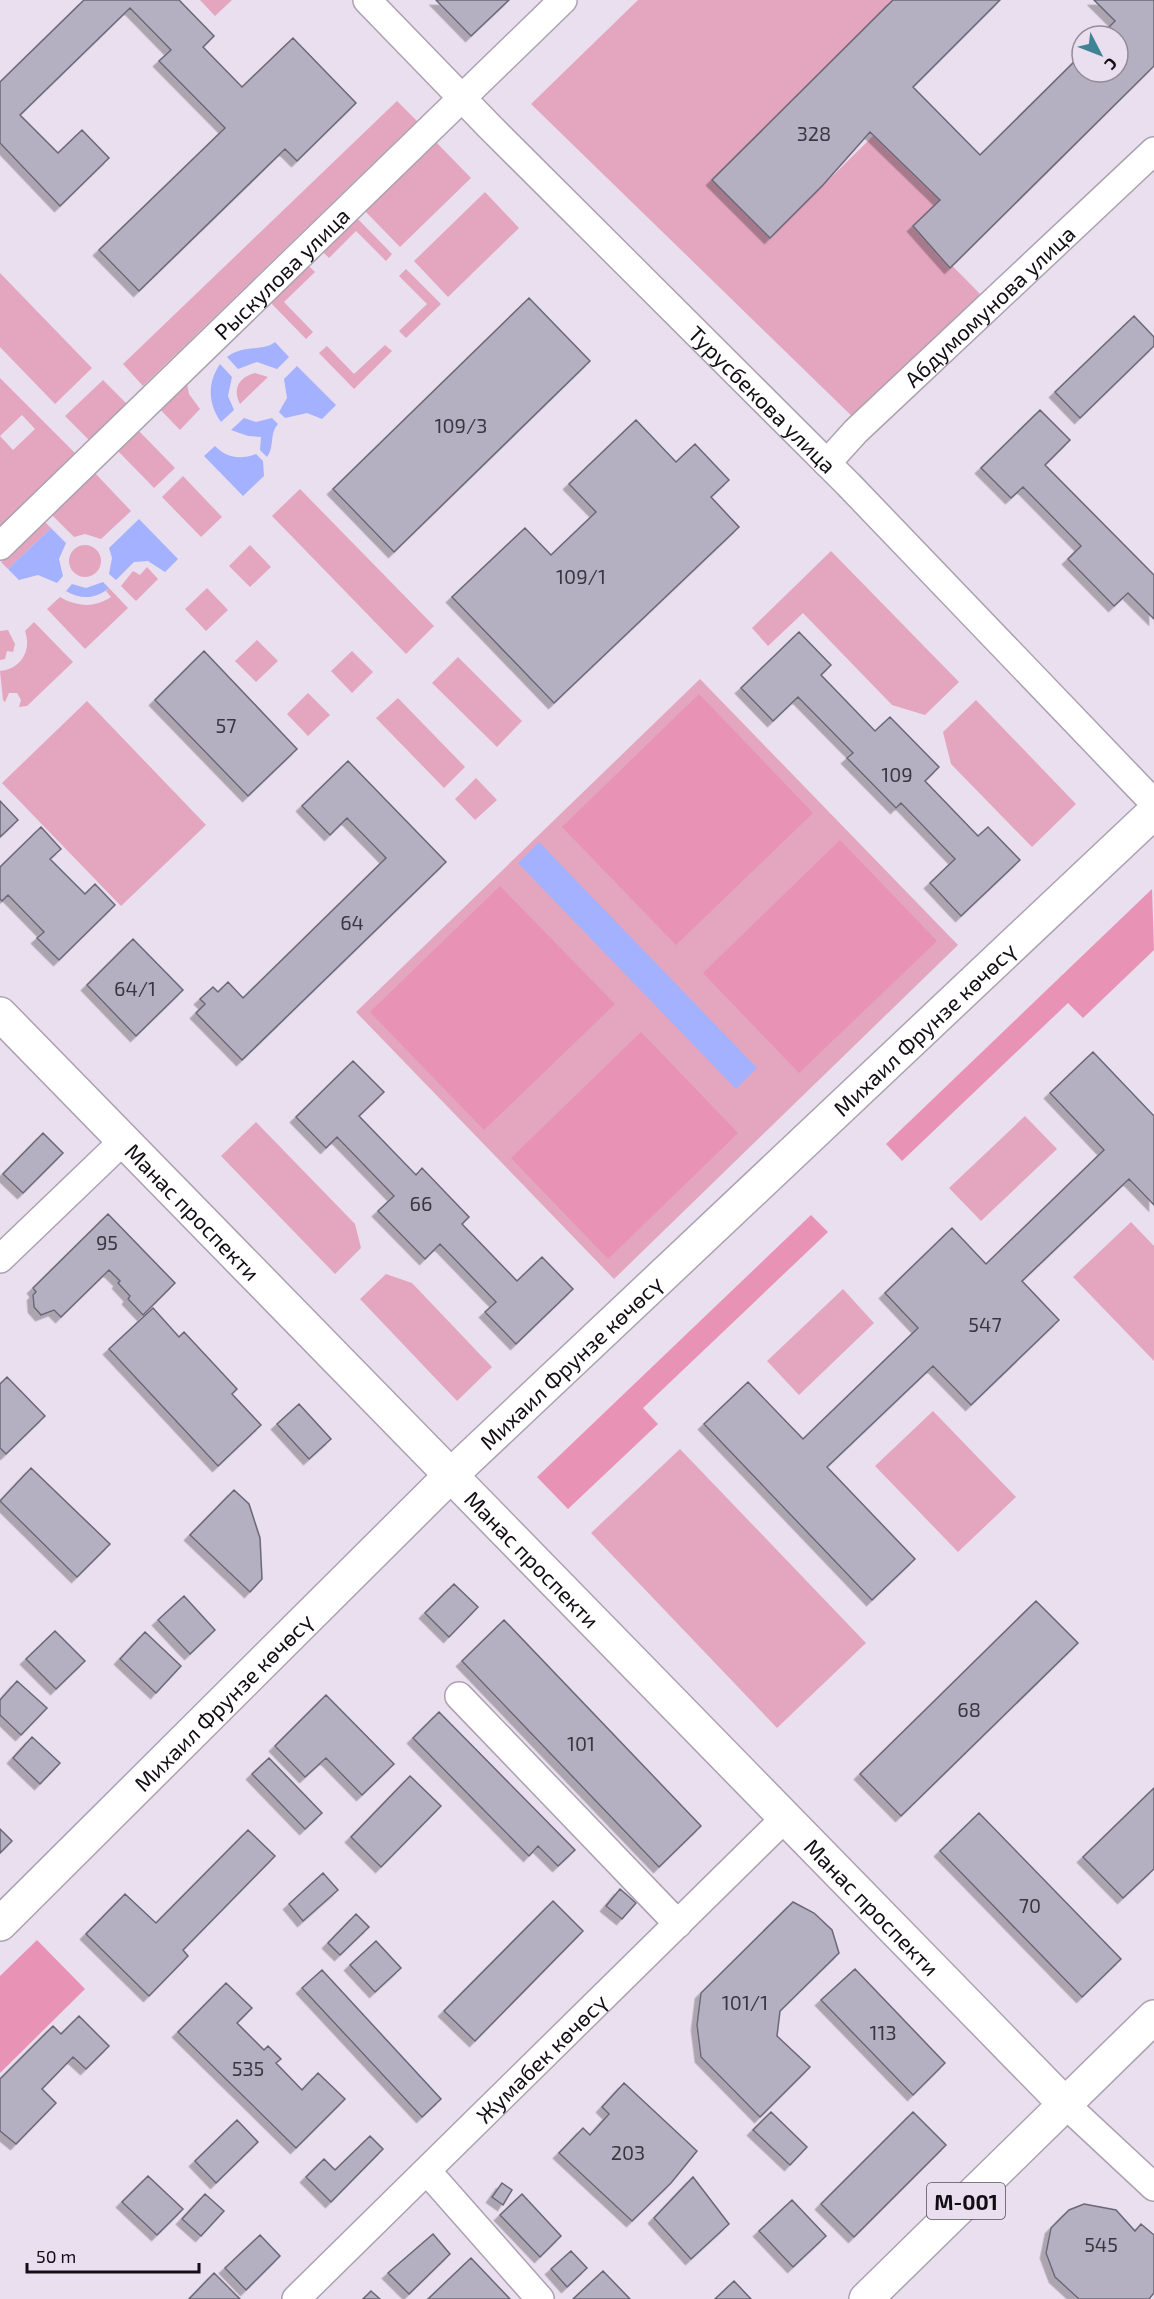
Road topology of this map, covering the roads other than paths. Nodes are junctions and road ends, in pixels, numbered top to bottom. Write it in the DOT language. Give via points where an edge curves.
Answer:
graph roads {
  1 [pos="367,0"];
  2 [pos="563,0"];
  3 [pos="461,98"];
  4 [pos="1154,151"];
  5 [pos="827,464"];
  6 [pos="0,546"];
  7 [pos="1154,803"];
  8 [pos="1154,812"];
  9 [pos="0,1014"];
  10 [pos="123,1141"];
  11 [pos="0,1259"];
  12 [pos="450,1476"];
  13 [pos="459,1696"];
  14 [pos="785,1818"];
  15 [pos="0,1924"];
  16 [pos="678,1924"];
  17 [pos="1154,2018"];
  18 [pos="1065,2104"];
  19 [pos="427,2171"];
  20 [pos="1154,2187"];
  21 [pos="296,2299"];
  22 [pos="540,2299"];
  23 [pos="866,2299"];
  1 -- 3 [label="street, Турусбекова улица"];
  2 -- 3 [label="street, Рыскулова улица"];
  3 -- 5 [label="street, Турусбекова улица"];
  3 -- 6 [label="street, Рыскулова улица"];
  4 -- 5 [label="street, Абдумомунова улица" via="865,423"];
  5 -- 7 [label="street, Турусбекова улица"];
  8 -- 12 [label="main road, Михаил Фрунзе көчөсү"];
  9 -- 10 [label="main road, Манас проспекти"];
  10 -- 11 [label="street"];
  10 -- 12 [label="main road, Манас проспекти"];
  12 -- 14 [label="main road, Манас проспекти"];
  12 -- 15 [label="main road, Михаил Фрунзе көчөсү"];
  13 -- 16 [label="street"];
  14 -- 16 [label="street, Жумабек көчөсү"];
  14 -- 18 [label="main road, Манас проспекти"];
  16 -- 19 [label="street, Жумабек көчөсү"];
  17 -- 18 [label="main road, М-001"];
  18 -- 20 [label="street"];
  18 -- 23 [label="main road, М-001"];
  19 -- 21 [label="street, Жумабек көчөсү"];
  19 -- 22 [label="street"];
}
